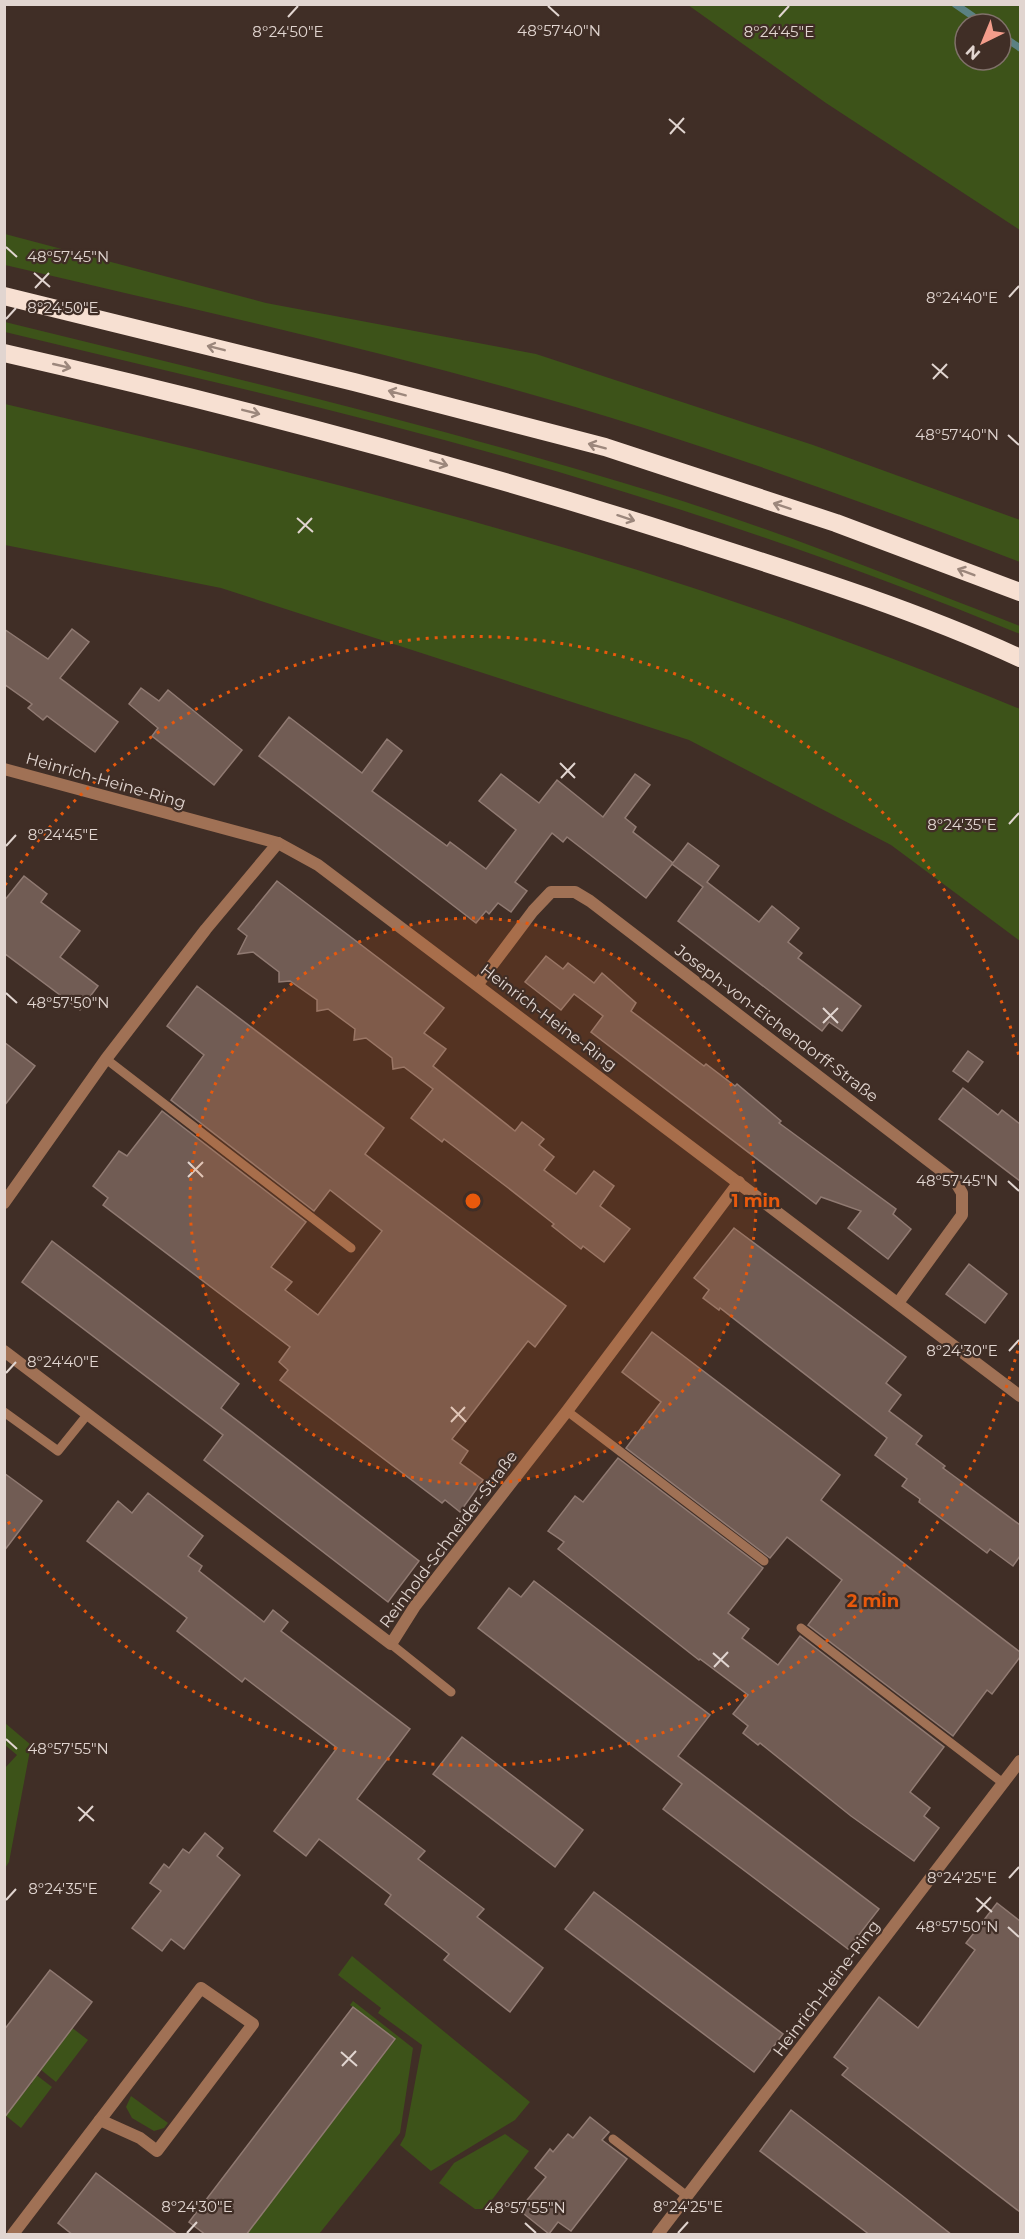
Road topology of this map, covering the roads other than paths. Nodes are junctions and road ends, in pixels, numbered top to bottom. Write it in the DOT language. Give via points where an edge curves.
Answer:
graph roads {
  1 [pos="4,296"];
  2 [pos="4,353"];
  3 [pos="1020,592"];
  4 [pos="1020,658"];
  5 [pos="4,769"];
  6 [pos="278,843"];
  7 [pos="478,984"];
  8 [pos="106,1059"];
  9 [pos="739,1182"];
  10 [pos="4,1203"];
  11 [pos="351,1248"];
  12 [pos="898,1303"];
  13 [pos="4,1351"];
  14 [pos="1020,1396"];
  15 [pos="567,1411"];
  16 [pos="4,1412"];
  17 [pos="87,1415"];
  18 [pos="764,1561"];
  19 [pos="801,1629"];
  20 [pos="391,1644"];
  21 [pos="451,1692"];
  22 [pos="1020,1761"];
  23 [pos="1003,1783"];
  24 [pos="100,2120"];
  25 [pos="613,2139"];
  26 [pos="687,2196"];
  27 [pos="12,2235"];
  28 [pos="658,2235"];
  3 -- 1 [label="highway, one-way" via="836,523 605,447"];
  2 -- 4 [label="highway, one-way" via="347,436 593,508 812,577"];
  5 -- 6 [label="street, Heinrich-Heine-Ring"];
  6 -- 7 [label="street, Heinrich-Heine-Ring" via="318,865"];
  6 -- 8 [label="street"];
  7 -- 9 [label="street, Heinrich-Heine-Ring"];
  7 -- 12 [label="street, Joseph-von-Eichendorff-Straße" via="551,892 575,892 590,901 955,1181 962,1193 962,1215"];
  8 -- 10 [label="street"];
  8 -- 11 [label="lane"];
  9 -- 12 [label="street, Heinrich-Heine-Ring"];
  9 -- 15 [label="street, Reinhold-Schneider-Straße"];
  12 -- 14 [label="street, Heinrich-Heine-Ring"];
  13 -- 17 [label="street, Reinhold-Schneider-Straße"];
  15 -- 18 [label="lane"];
  15 -- 20 [label="street, Reinhold-Schneider-Straße" via="415,1606"];
  16 -- 17 [label="lane" via="58,1451"];
  17 -- 20 [label="street, Reinhold-Schneider-Straße"];
  19 -- 23 [label="lane"];
  20 -- 21 [label="lane"];
  22 -- 23 [label="street, Heinrich-Heine-Ring"];
  23 -- 26 [label="street, Heinrich-Heine-Ring"];
  24 -- 24 [label="street" via="140,2138 157,2151 253,2024 201,1988"];
  24 -- 27 [label="street"];
  25 -- 26 [label="lane"];
  26 -- 28 [label="street, Heinrich-Heine-Ring"];
}
